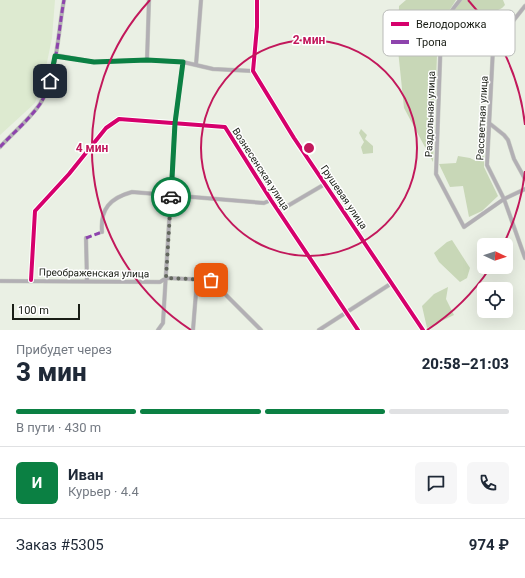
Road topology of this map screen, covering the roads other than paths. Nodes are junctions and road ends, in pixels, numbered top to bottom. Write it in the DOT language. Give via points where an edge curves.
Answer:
graph roads {
  1 [pos="64,0"];
  2 [pos="149,0"];
  3 [pos="201,0"];
  4 [pos="257,0"];
  5 [pos="460,0"];
  6 [pos="525,6"];
  7 [pos="452,10"];
  8 [pos="515,19"];
  9 [pos="55,56"];
  10 [pos="440,56"];
  11 [pos="493,56"];
  12 [pos="147,60"];
  13 [pos="183,62"];
  14 [pos="196,65"];
  15 [pos="253,71"];
  16 [pos="175,123"];
  17 [pos="489,123"];
  18 [pos="0,147"];
  19 [pos="525,179"];
  20 [pos="325,184"];
  21 [pos="525,189"];
  22 [pos="171,195"];
  23 [pos="504,199"];
  24 [pos="271,200"];
  25 [pos="279,211"];
  26 [pos="102,232"];
  27 [pos="86,238"];
  28 [pos="525,258"];
  29 [pos="166,278"];
  30 [pos="0,280"];
  31 [pos="31,280"];
  32 [pos="197,280"];
  33 [pos="87,281"];
  34 [pos="392,283"];
  35 [pos="347,312"];
  36 [pos="158,330"];
  37 [pos="193,330"];
  38 [pos="261,330"];
  39 [pos="319,330"];
  40 [pos="358,330"];
  41 [pos="423,330"];
  1 -- 9 [label="street"];
  2 -- 12 [label="street"];
  3 -- 14 [label="street"];
  4 -- 15 [label="street"];
  5 -- 7 [label="street, Раздольная улица"];
  6 -- 8 [label="street, Рассветная улица"];
  9 -- 12 [label="street" via="94,62"];
  9 -- 18 [label="street" via="50,81 40,103"];
  10 -- 23 [label="street, Раздольная улица" via="436,174 464,227"];
  11 -- 17 [label="street, Рассветная улица"];
  12 -- 13 [label="street"];
  13 -- 14 [label="street"];
  13 -- 16 [label="street"];
  14 -- 15 [label="street" via="213,69"];
  15 -- 20 [label="street, Грушевая улица"];
  16 -- 22 [label="street"];
  16 -- 24 [label="street, Вознесенская улица" via="224,128"];
  16 -- 31 [label="street, Вознесенская улица" via="119,119 106,128 35,211"];
  17 -- 19 [label="street" via="508,140 514,160"];
  17 -- 23 [label="street, Рассветная улица" via="487,165"];
  20 -- 25 [label="street"];
  20 -- 34 [label="street, Грушевая улица"];
  21 -- 23 [label="street"];
  22 -- 24 [label="street" via="264,203"];
  22 -- 26 [label="street" via="132,192 120,195 108,204 101,220"];
  22 -- 29 [label="street"];
  23 -- 28 [label="street, Рассветная улица"];
  24 -- 25 [label="street, Вознесенская улица"];
  25 -- 35 [label="street, Вознесенская улица"];
  27 -- 33 [label="street"];
  29 -- 32 [label="street, Преображенская улица"];
  29 -- 33 [label="street, Преображенская улица" via="160,282"];
  29 -- 36 [label="street" via="163,323"];
  30 -- 31 [label="street, Преображенская улица"];
  31 -- 33 [label="street, Преображенская улица"];
  32 -- 37 [label="street"];
  32 -- 38 [label="street, Преображенская улица" via="211,280"];
  34 -- 35 [label="street"];
  34 -- 41 [label="street, Грушевая улица"];
  35 -- 39 [label="street"];
  35 -- 40 [label="street, Вознесенская улица"];
}
